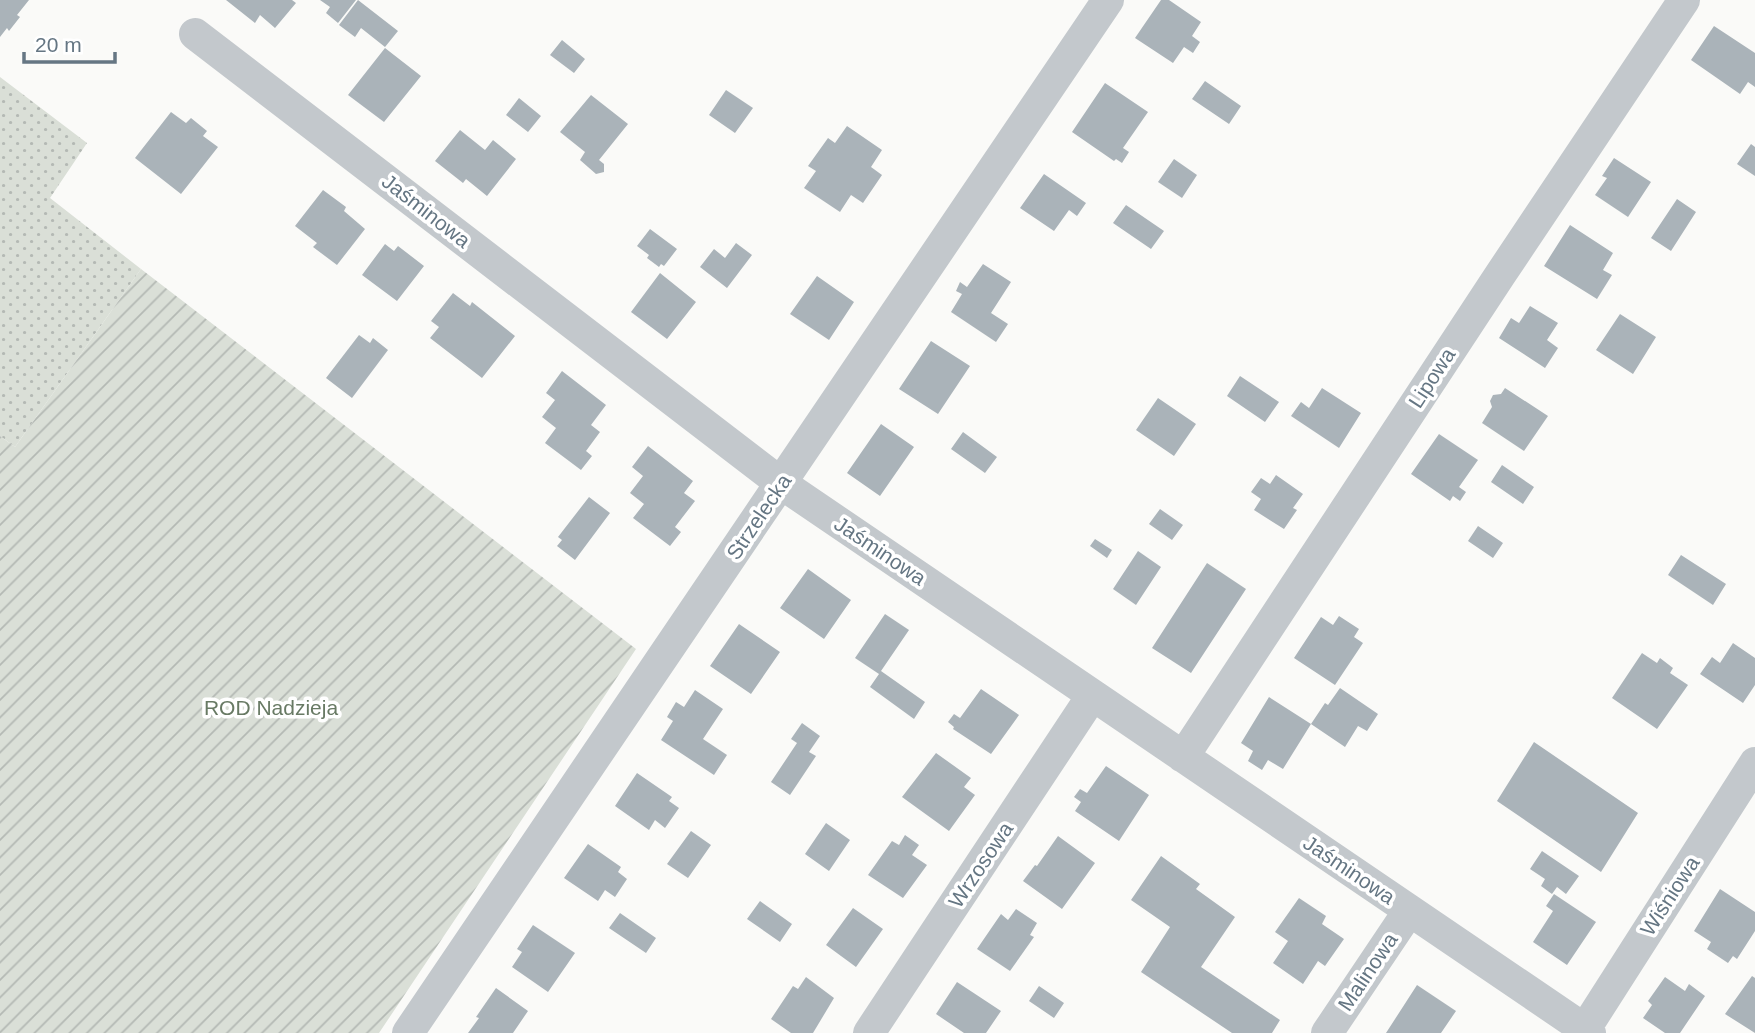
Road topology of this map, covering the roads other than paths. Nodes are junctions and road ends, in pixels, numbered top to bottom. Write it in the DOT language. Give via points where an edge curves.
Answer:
graph roads {
  1 [pos="1108,0"];
  2 [pos="1684,0"];
  3 [pos="195,34"];
  4 [pos="782,484"];
  5 [pos="1093,696"];
  6 [pos="1183,757"];
  7 [pos="1755,763"];
  8 [pos="1409,911"];
  9 [pos="1588,1031"];
  10 [pos="408,1033"];
  11 [pos="869,1033"];
  12 [pos="1327,1033"];
  1 -- 4 [label="street, Strzelecka"];
  2 -- 6 [label="street, Lipowa"];
  3 -- 4 [label="street, Jaśminowa"];
  4 -- 5 [label="street, Jaśminowa"];
  4 -- 10 [label="street, Strzelecka"];
  5 -- 6 [label="street, Jaśminowa"];
  5 -- 11 [label="street, Wrzosowa"];
  6 -- 8 [label="street, Jaśminowa"];
  7 -- 9 [label="street, Wiśniowa"];
  8 -- 9 [label="street, Jaśminowa"];
  8 -- 12 [label="street, Malinowa"];
}
